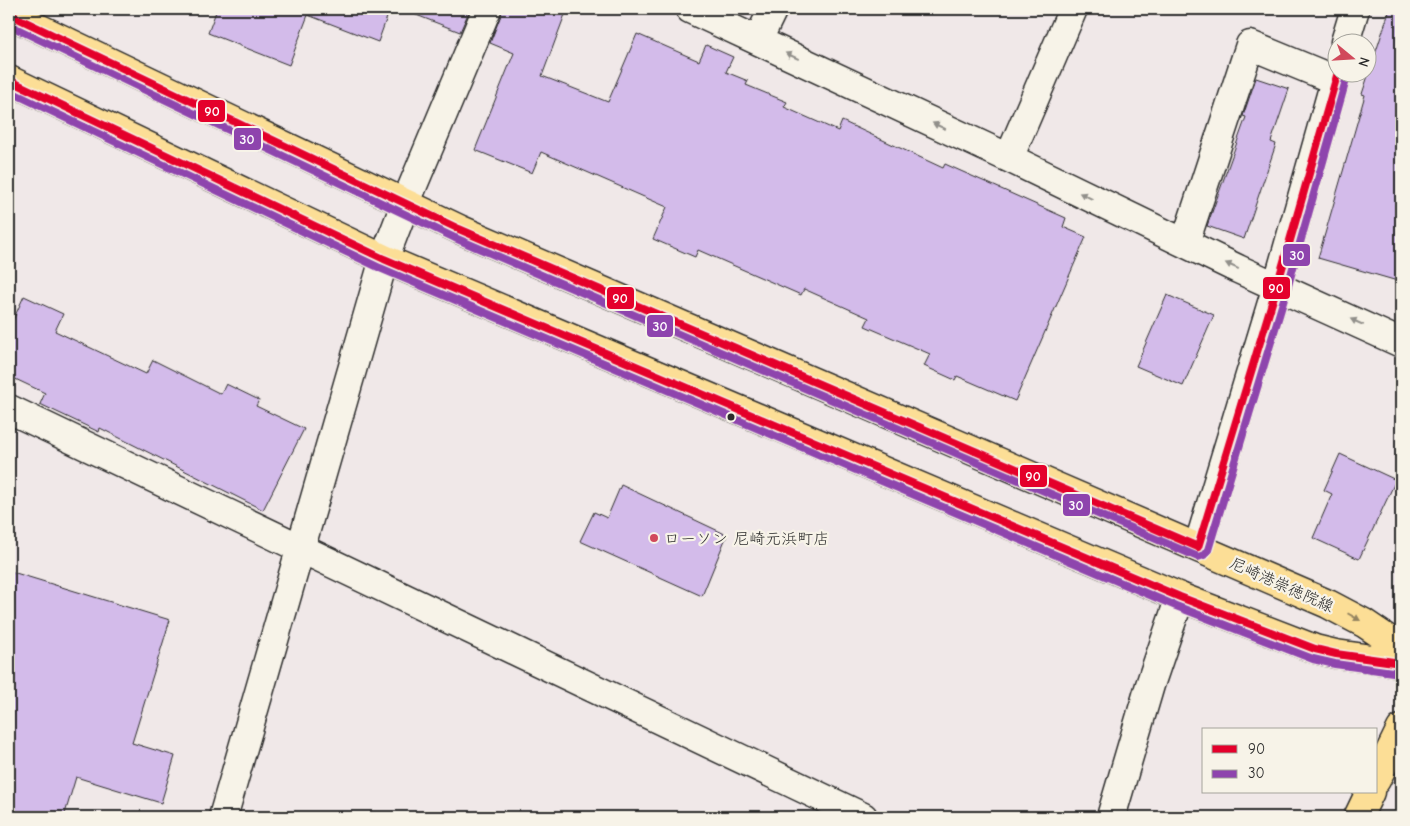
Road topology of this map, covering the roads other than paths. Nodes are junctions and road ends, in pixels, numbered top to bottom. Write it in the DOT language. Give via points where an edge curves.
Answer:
graph roads {
  1 [pos="487,9"];
  2 [pos="690,9"];
  3 [pos="773,9"];
  4 [pos="1073,9"];
  5 [pos="1354,9"];
  6 [pos="9,14"];
  7 [pos="1348,32"];
  8 [pos="758,40"];
  9 [pos="1328,72"];
  10 [pos="9,80"];
  11 [pos="1334,82"];
  12 [pos="1009,158"];
  13 [pos="406,202"];
  14 [pos="1185,243"];
  15 [pos="384,259"];
  16 [pos="1277,286"];
  17 [pos="1401,343"];
  18 [pos="9,410"];
  19 [pos="1198,547"];
  20 [pos="302,548"];
  21 [pos="1180,597"];
  22 [pos="1401,648"];
  23 [pos="1401,663"];
  24 [pos="1401,729"];
  25 [pos="1378,776"];
  26 [pos="1369,794"];
  27 [pos="850,814"];
  28 [pos="223,817"];
  29 [pos="1111,817"];
  30 [pos="1358,817"];
  1 -- 13 [label="street"];
  2 -- 8 [label="street"];
  3 -- 8 [label="street"];
  4 -- 12 [label="street"];
  5 -- 7 [label="street"];
  6 -- 13 [label="main road, 尼崎港崇徳院線"];
  12 -- 8 [label="street, one-way"];
  9 -- 14 [label="street" via="1250,45"];
  10 -- 15 [label="main road"];
  11 -- 16 [label="street"];
  14 -- 12 [label="street, one-way"];
  13 -- 15 [label="street"];
  13 -- 19 [label="main road, 尼崎港崇徳院線" via="459,229"];
  16 -- 14 [label="street, one-way"];
  15 -- 20 [label="street"];
  15 -- 21 [label="main road"];
  17 -- 16 [label="street, one-way"];
  16 -- 19 [label="street"];
  18 -- 20 [label="street"];
  19 -- 22 [label="main road, 尼崎港崇徳院線, one-way" via="1346,612"];
  20 -- 27 [label="street"];
  20 -- 28 [label="street"];
  21 -- 23 [label="main road" via="1316,649"];
  21 -- 29 [label="street"];
  24 -- 25 [label="main road"];
  26 -- 30 [label="main road"];
}
